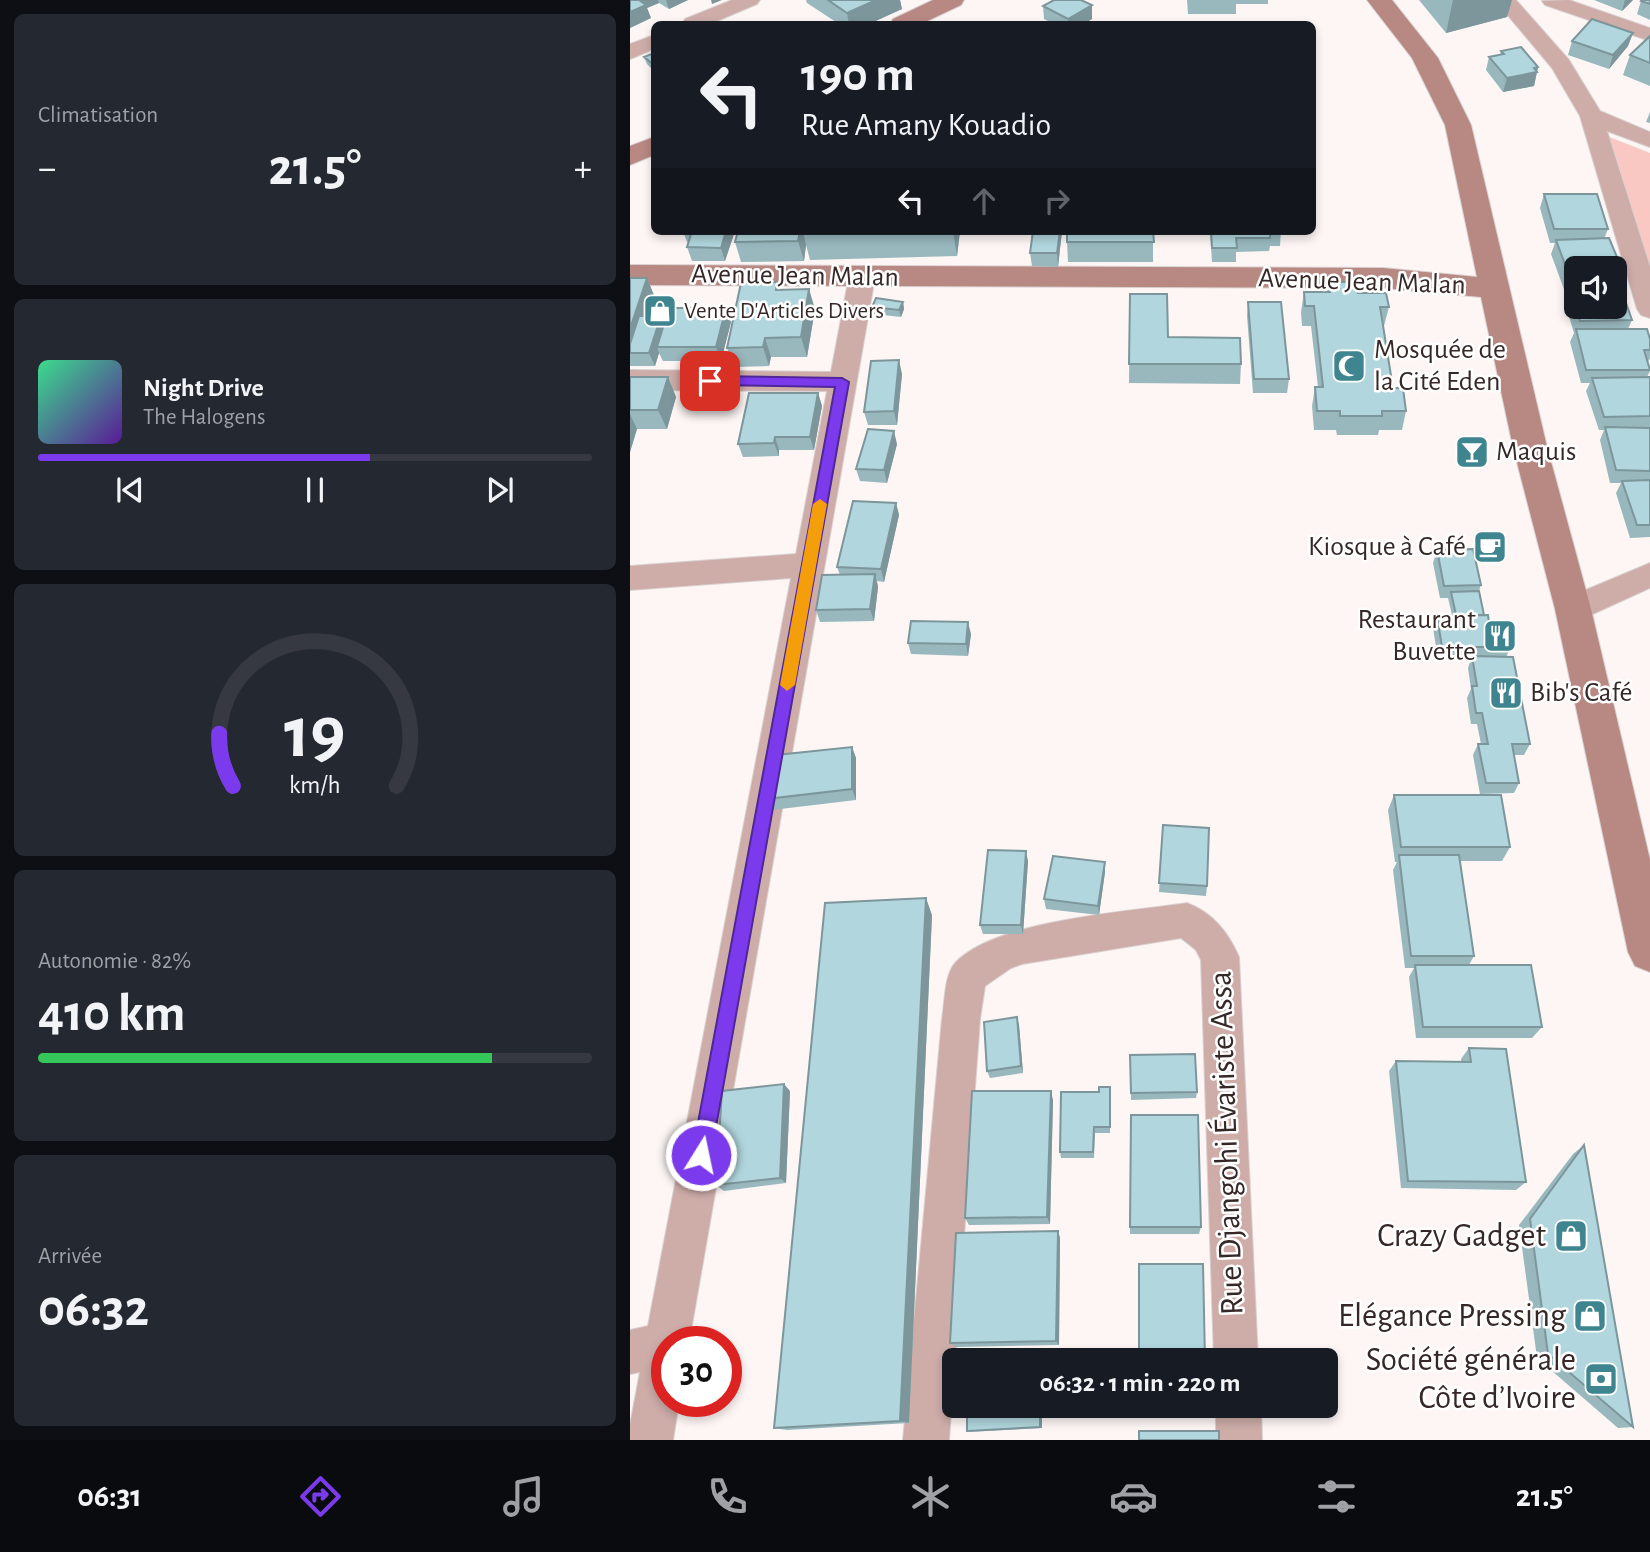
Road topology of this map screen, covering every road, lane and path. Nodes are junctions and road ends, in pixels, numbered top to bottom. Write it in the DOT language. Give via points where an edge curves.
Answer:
graph roads {
  1 [pos="750,0"];
  2 [pos="952,0"];
  3 [pos="1379,0"];
  4 [pos="1505,0"];
  5 [pos="1552,1"];
  6 [pos="700,21"];
  7 [pos="908,21"];
  8 [pos="1523,22"];
  9 [pos="1650,35"];
  10 [pos="651,42"];
  11 [pos="630,52"];
  12 [pos="1591,116"];
  13 [pos="1650,140"];
  14 [pos="651,146"];
  15 [pos="630,157"];
  16 [pos="630,275"];
  17 [pos="862,277"];
  18 [pos="1494,288"];
  19 [pos="1650,309"];
  20 [pos="630,380"];
  21 [pos="842,382"];
  22 [pos="809,565"];
  23 [pos="1650,575"];
  24 [pos="630,578"];
  25 [pos="1573,608"];
  26 [pos="1650,952"];
  27 [pos="670,1326"];
  28 [pos="651,1347"];
  29 [pos="1236,1348"];
  30 [pos="630,1352"];
  31 [pos="654,1417"];
  32 [pos="1238,1418"];
  33 [pos="650,1440"];
  34 [pos="926,1440"];
  35 [pos="1239,1440"];
  1 -- 6 [label="street"];
  2 -- 7 [label="main road"];
  3 -- 18 [label="main road" via="1421,50 1458,125"];
  4 -- 8 [label="street"];
  5 -- 8 [label="street"];
  5 -- 9 [label="street"];
  8 -- 12 [label="street" via="1561,65"];
  10 -- 11 [label="street"];
  12 -- 13 [label="street"];
  12 -- 19 [label="street"];
  14 -- 15 [label="main road"];
  16 -- 17 [label="main road, Avenue Jean Malan"];
  17 -- 18 [label="main road, Avenue Jean Malan" via="1382,278"];
  17 -- 21 [label="street"];
  18 -- 25 [label="main road, Avenue Jean Malan"];
  20 -- 21 [label="street"];
  21 -- 22 [label="street"];
  22 -- 24 [label="street"];
  22 -- 27 [label="street"];
  23 -- 25 [label="street"];
  25 -- 26 [label="main road, Avenue Jean Malan"];
  28 -- 30 [label="street"];
  29 -- 34 [label="street, Rue Djangohi Évariste Assa" via="1220,957 1209,938 1187,920 1022,946 998,955 968,976"];
  31 -- 33 [label="street"];
  32 -- 35 [label="street"];
}
